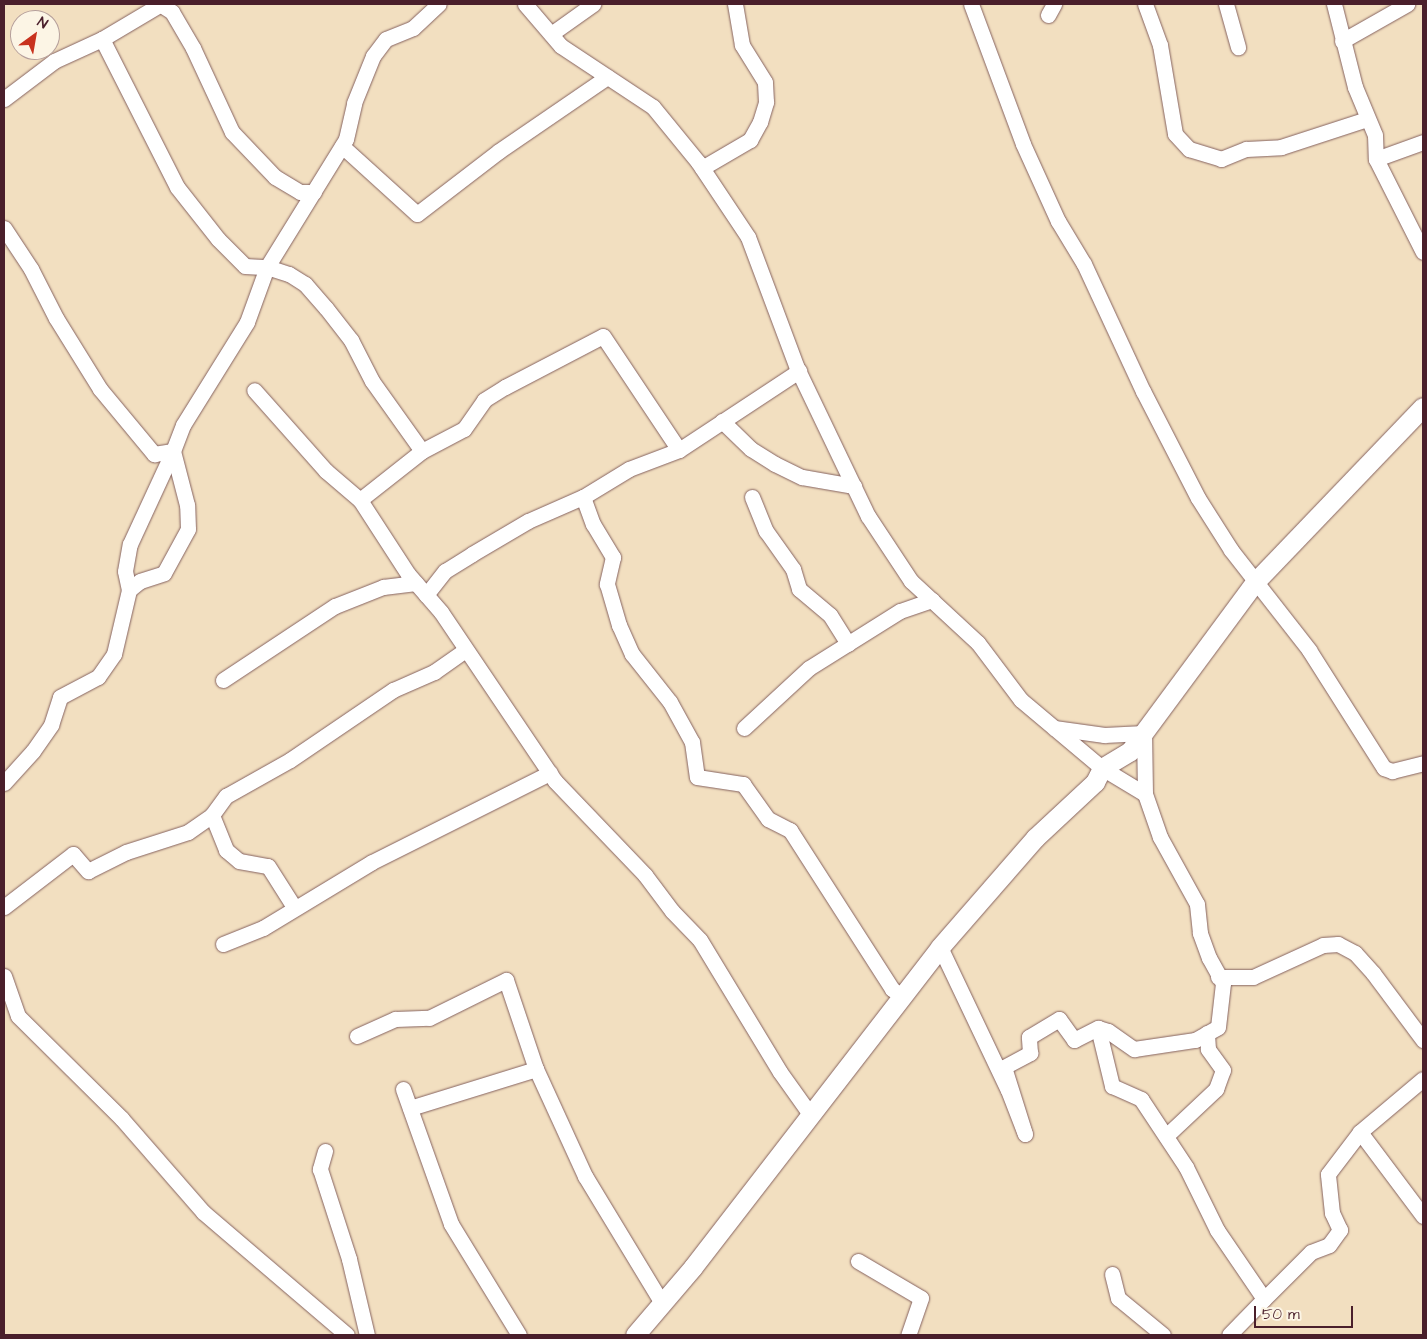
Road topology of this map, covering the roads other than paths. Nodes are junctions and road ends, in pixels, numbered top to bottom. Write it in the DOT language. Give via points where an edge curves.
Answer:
graph roads {
  1 [pos="161,4"];
  2 [pos="439,4"];
  3 [pos="525,4"];
  4 [pos="593,4"];
  5 [pos="736,4"];
  6 [pos="971,4"];
  7 [pos="1145,4"];
  8 [pos="1226,4"];
  9 [pos="1334,4"];
  10 [pos="1407,4"];
  11 [pos="551,34"];
  12 [pos="102,38"];
  13 [pos="1342,41"];
  14 [pos="1238,47"];
  15 [pos="607,77"];
  16 [pos="4,99"];
  17 [pos="1367,120"];
  18 [pos="1423,142"];
  19 [pos="342,146"];
  20 [pos="1376,159"];
  21 [pos="702,168"];
  22 [pos="314,192"];
  23 [pos="4,228"];
  24 [pos="1423,252"];
  25 [pos="267,267"];
  26 [pos="799,371"];
  27 [pos="254,390"];
  28 [pos="1423,406"];
  29 [pos="722,422"];
  30 [pos="679,450"];
  31 [pos="173,451"];
  32 [pos="422,451"];
  33 [pos="854,486"];
  34 [pos="583,497"];
  35 [pos="752,497"];
  36 [pos="360,500"];
  37 [pos="1256,581"];
  38 [pos="416,583"];
  39 [pos="129,590"];
  40 [pos="426,595"];
  41 [pos="932,600"];
  42 [pos="848,644"];
  43 [pos="466,650"];
  44 [pos="223,680"];
  45 [pos="744,728"];
  46 [pos="1053,728"];
  47 [pos="1144,733"];
  48 [pos="1423,763"];
  49 [pos="1102,768"];
  50 [pos="550,773"];
  51 [pos="4,783"];
  52 [pos="1145,794"];
  53 [pos="212,814"];
  54 [pos="4,907"];
  55 [pos="294,907"];
  56 [pos="223,944"];
  57 [pos="940,947"];
  58 [pos="4,976"];
  59 [pos="1218,977"];
  60 [pos="903,997"];
  61 [pos="4,1006"];
  62 [pos="18,1016"];
  63 [pos="1098,1028"];
  64 [pos="1207,1032"];
  65 [pos="357,1036"];
  66 [pos="1423,1040"];
  67 [pos="536,1070"];
  68 [pos="1423,1079"];
  69 [pos="403,1089"];
  70 [pos="410,1108"];
  71 [pos="810,1114"];
  72 [pos="1360,1132"];
  73 [pos="1166,1136"];
  74 [pos="325,1151"];
  75 [pos="1423,1216"];
  76 [pos="858,1261"];
  77 [pos="1112,1274"];
  78 [pos="1264,1299"];
  79 [pos="662,1303"];
  80 [pos="640,1332"];
  81 [pos="347,1335"];
  82 [pos="367,1335"];
  83 [pos="519,1335"];
  84 [pos="908,1335"];
  85 [pos="1162,1335"];
  86 [pos="1229,1335"];
  1 -- 12 [label="street"];
  1 -- 22 [label="street" via="172,12 193,48 232,132 275,178 300,192"];
  2 -- 19 [label="street" via="413,28 386,39 373,56"];
  3 -- 11 [label="street"];
  4 -- 11 [label="street"];
  5 -- 21 [label="street" via="742,45 765,82 766,102 750,140"];
  6 -- 37 [label="street" via="1023,144 1058,221 1084,264 1198,498 1231,550"];
  7 -- 17 [label="street" via="1160,45 1175,134 1189,149 1222,159 1246,149 1280,147"];
  8 -- 14 [label="street"];
  9 -- 13 [label="street"];
  10 -- 13 [label="street"];
  11 -- 15 [label="street" via="561,46"];
  12 -- 16 [label="street" via="54,61"];
  12 -- 25 [label="street" via="177,186 218,239 244,266"];
  13 -- 17 [label="street"];
  15 -- 19 [label="street" via="499,151 417,214"];
  15 -- 21 [label="street" via="653,107"];
  17 -- 20 [label="street" via="1375,135"];
  18 -- 20 [label="street"];
  19 -- 22 [label="street"];
  20 -- 24 [label="street"];
  21 -- 26 [label="street" via="748,237"];
  22 -- 25 [label="street"];
  23 -- 31 [label="street" via="100,389 154,454"];
  25 -- 31 [label="street" via="247,322 183,425"];
  25 -- 32 [label="street" via="305,284 326,308 351,340 372,381"];
  26 -- 29 [label="street"];
  26 -- 33 [label="street"];
  27 -- 36 [label="street" via="326,471"];
  28 -- 37 [label="street"];
  29 -- 30 [label="street"];
  29 -- 33 [label="street" via="751,449 789,471 802,477"];
  30 -- 32 [label="street" via="603,336 484,400 464,429"];
  30 -- 34 [label="street" via="630,468"];
  31 -- 39 [label="street" via="130,544 125,571"];
  31 -- 39 [label="street" via="187,505 188,529 164,573 140,581"];
  32 -- 36 [label="street"];
  33 -- 41 [label="street" via="868,516 898,564"];
  34 -- 40 [label="street" via="528,521 465,558 446,570"];
  34 -- 60 [label="street" via="593,524 613,557 607,584 619,625 632,654 670,702 692,742 697,777 743,784 768,819 790,830 892,989"];
  35 -- 42 [label="street" via="766,531 793,569 799,589 830,615"];
  36 -- 38 [label="street"];
  37 -- 47 [label="street"];
  37 -- 48 [label="street" via="1309,650 1384,768 1392,771"];
  38 -- 40 [label="street"];
  38 -- 44 [label="street" via="383,587 335,606"];
  39 -- 51 [label="street" via="114,654 98,677 60,697 51,725 33,752"];
  40 -- 43 [label="street"];
  41 -- 42 [label="street" via="900,611"];
  41 -- 46 [label="street" via="978,643 1021,700"];
  42 -- 45 [label="street" via="809,668"];
  43 -- 50 [label="street"];
  43 -- 53 [label="street" via="434,672 393,690 290,760 226,796"];
  46 -- 47 [label="street" via="1104,735"];
  46 -- 49 [label="street"];
  47 -- 49 [label="street" via="1130,751"];
  47 -- 52 [label="street"];
  49 -- 52 [label="street"];
  49 -- 57 [label="street" via="1095,782 1035,838"];
  50 -- 55 [label="street" via="372,862"];
  50 -- 71 [label="street" via="700,940 780,1072"];
  52 -- 59 [label="street" via="1160,837 1197,904 1200,933"];
  53 -- 54 [label="street" via="188,832 126,852 88,871 73,854"];
  53 -- 55 [label="street" via="226,850 240,861 268,866"];
  55 -- 56 [label="street" via="263,928"];
  57 -- 60 [label="street"];
  57 -- 63 [label="street" via="1008,1090 1024,1134 1004,1067 1030,1053 1029,1037 1059,1019 1074,1040"];
  58 -- 62 [label="street"];
  59 -- 64 [label="street" via="1223,983 1221,1015 1218,1028"];
  59 -- 66 [label="street" via="1253,977 1323,945 1338,944 1355,953 1373,973"];
  60 -- 71 [label="street"];
  61 -- 62 [label="street"];
  62 -- 81 [label="street" via="122,1119 203,1212"];
  63 -- 64 [label="street" via="1134,1049 1174,1045 1195,1040"];
  63 -- 73 [label="street" via="1112,1086 1141,1099"];
  64 -- 73 [label="street" via="1208,1049 1223,1070 1216,1089"];
  65 -- 67 [label="street" via="395,1019 429,1018 506,980"];
  67 -- 70 [label="street"];
  67 -- 79 [label="street" via="585,1176"];
  68 -- 72 [label="street"];
  69 -- 70 [label="street"];
  70 -- 83 [label="street" via="451,1224"];
  71 -- 79 [label="street"];
  72 -- 75 [label="street"];
  72 -- 78 [label="street" via="1328,1174 1332,1212 1340,1230 1329,1246 1311,1252"];
  73 -- 78 [label="street" via="1217,1230"];
  74 -- 82 [label="street" via="320,1169 349,1258"];
  76 -- 84 [label="street" via="921,1298"];
  77 -- 85 [label="street" via="1118,1298"];
  78 -- 86 [label="street"];
  79 -- 80 [label="street"];
}
